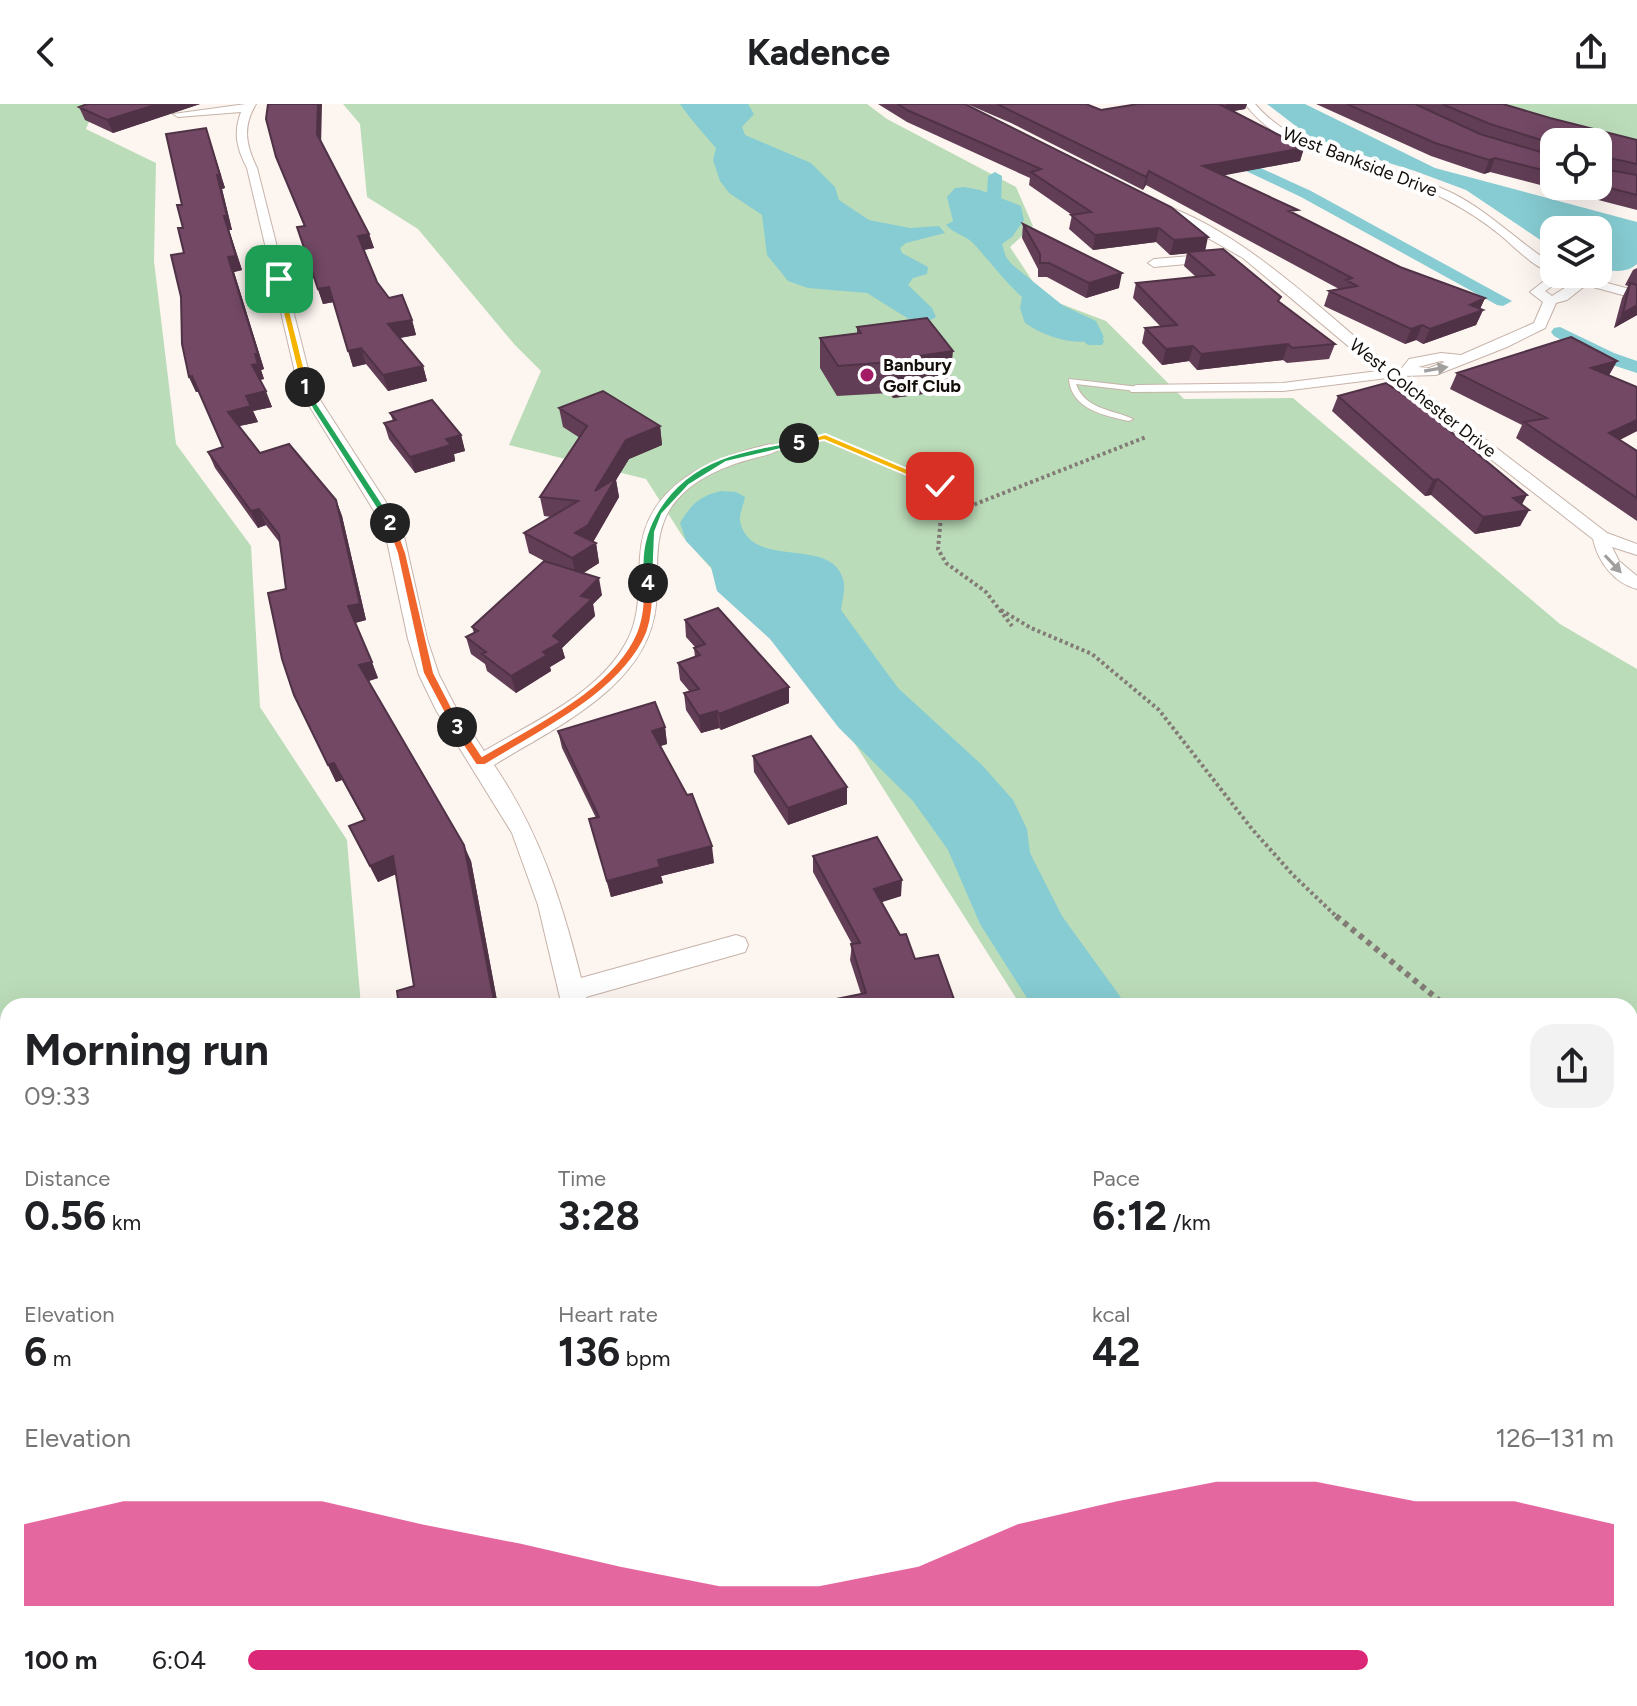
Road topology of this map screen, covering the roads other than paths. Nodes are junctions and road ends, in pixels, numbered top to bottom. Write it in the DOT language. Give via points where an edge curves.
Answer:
graph roads {
  1 [pos="1250,104"];
  2 [pos="249,106"];
  3 [pos="178,114"];
  4 [pos="1145,199"];
  5 [pos="1247,255"];
  6 [pos="1540,259"];
  7 [pos="1154,263"];
  8 [pos="1541,288"];
  9 [pos="1574,288"];
  10 [pos="1607,288"];
  11 [pos="1637,295"];
  12 [pos="1550,301"];
  13 [pos="1391,374"];
  14 [pos="1136,389"];
  15 [pos="1129,419"];
  16 [pos="771,449"];
  17 [pos="940,486"];
  18 [pos="1601,537"];
  19 [pos="1637,550"];
  20 [pos="1637,584"];
  21 [pos="481,763"];
  22 [pos="736,945"];
  23 [pos="573,998"];
  24 [pos="576,998"];
  1 -- 6 [label="street, West Bankside Drive" via="1265,123 1299,142 1449,197"];
  2 -- 3 [label="street"];
  2 -- 21 [label="street" via="239,133 241,147 252,168 306,389 393,527 428,673"];
  4 -- 5 [label="street, West Colchester Drive"];
  5 -- 7 [label="street"];
  5 -- 13 [label="street, West Colchester Drive"];
  8 -- 12 [label="street" via="1537,292"];
  9 -- 12 [label="street"];
  10 -- 11 [label="street"];
  12 -- 13 [label="street" via="1540,325 1502,344 1460,359 1414,362 1408,370"];
  13 -- 14 [label="street" via="1268,388"];
  13 -- 18 [label="street, West Colchester Drive"];
  14 -- 15 [label="lane" via="1072,381 1074,393 1087,406"];
  16 -- 17 [label="lane" via="825,437"];
  16 -- 21 [label="street" via="723,460 669,499 651,532 648,611 628,656 586,697"];
  18 -- 19 [label="street, West Colchester Drive"];
  18 -- 20 [label="street, West Colchester Drive, one-way" via="1604,555"];
  21 -- 23 [label="street" via="531,850"];
  22 -- 24 [label="street"];
}
